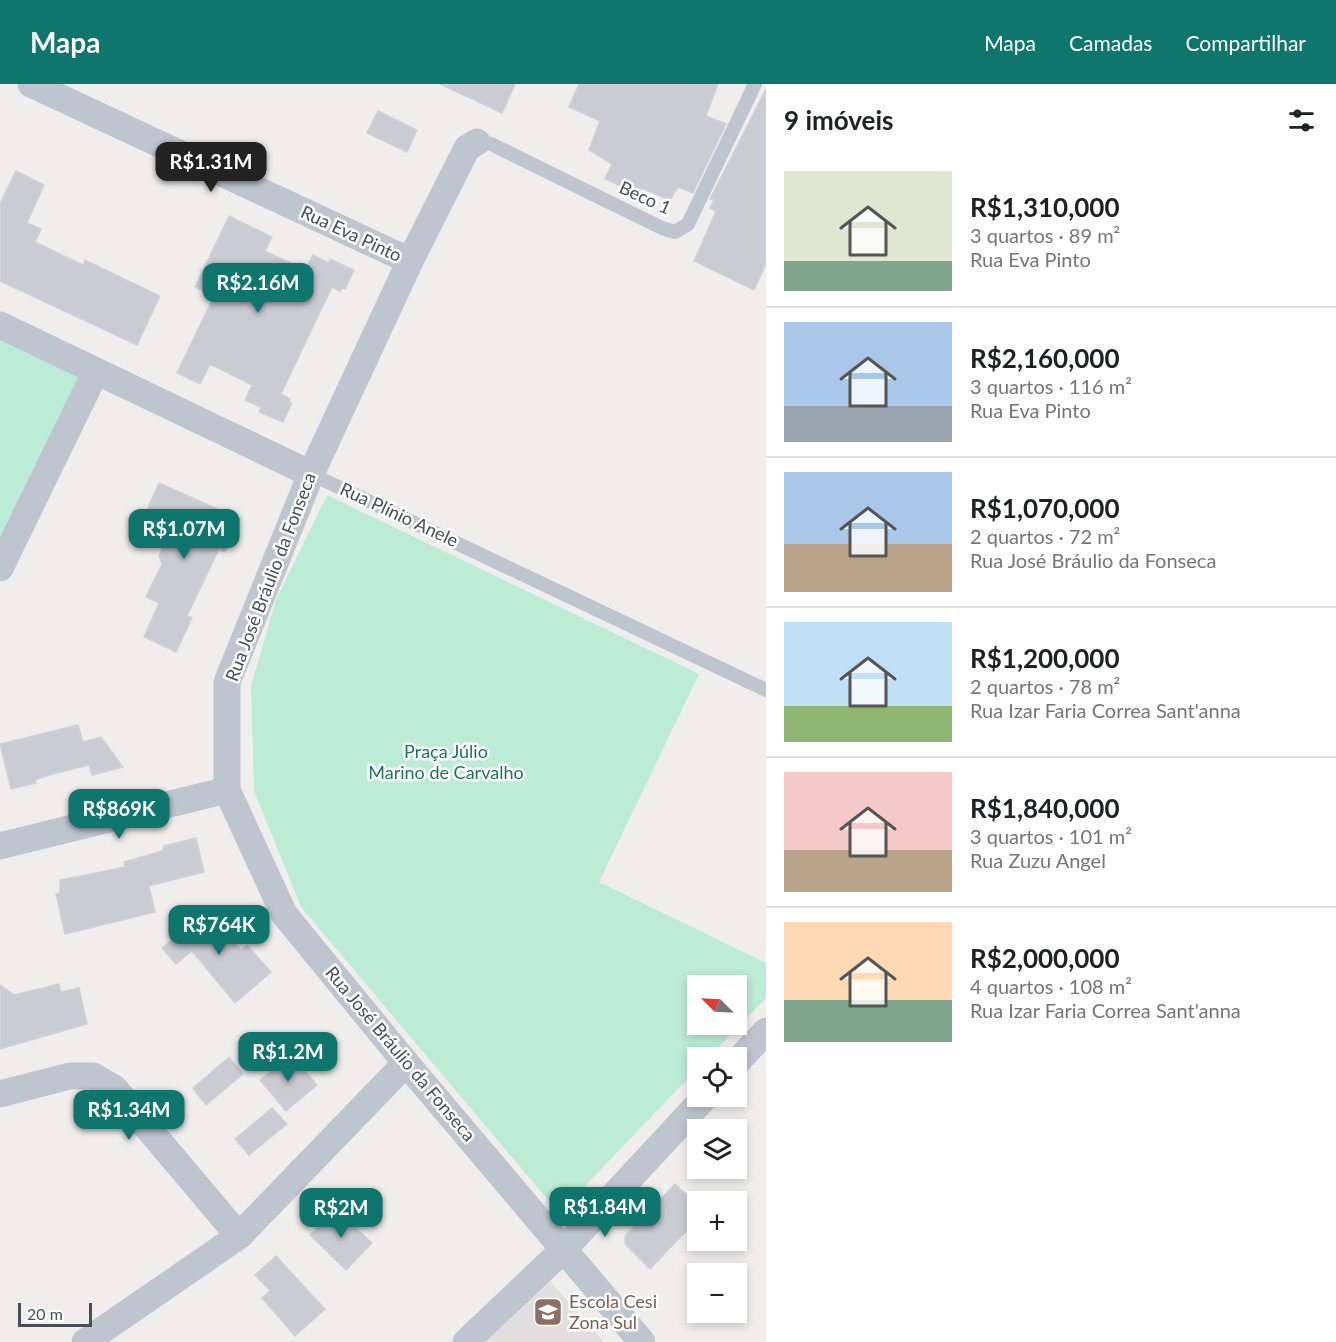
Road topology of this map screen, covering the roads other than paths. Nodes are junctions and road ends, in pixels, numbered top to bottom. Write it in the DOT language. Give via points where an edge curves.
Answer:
graph roads {
  1 [pos="31,84"];
  2 [pos="755,84"];
  3 [pos="477,142"];
  4 [pos="410,261"];
  5 [pos="0,325"];
  6 [pos="96,371"];
  7 [pos="311,474"];
  8 [pos="0,568"];
  9 [pos="766,690"];
  10 [pos="227,790"];
  11 [pos="0,846"];
  12 [pos="766,1031"];
  13 [pos="747,1051"];
  14 [pos="406,1063"];
  15 [pos="0,1094"];
  16 [pos="696,1107"];
  17 [pos="239,1236"];
  18 [pos="564,1249"];
  19 [pos="85,1342"];
  20 [pos="466,1342"];
  21 [pos="642,1342"];
  1 -- 4 [label="street, Rua Eva Pinto"];
  2 -- 3 [label="lane, Beco 1" via="688,224 675,232 491,144"];
  3 -- 4 [label="street, Rua José Bráulio da Fonseca" via="466,148"];
  4 -- 7 [label="street, Rua José Bráulio da Fonseca"];
  5 -- 6 [label="street, Rua Plínio Anele"];
  6 -- 7 [label="street, Rua Plínio Anele"];
  6 -- 8 [label="street"];
  7 -- 9 [label="lane, Rua Plínio Anele"];
  7 -- 10 [label="street, Rua José Bráulio da Fonseca" via="227,682"];
  10 -- 11 [label="street"];
  10 -- 14 [label="street, Rua José Bráulio da Fonseca" via="284,914"];
  12 -- 13 [label="street"];
  14 -- 17 [label="street"];
  14 -- 18 [label="street, Rua José Bráulio da Fonseca"];
  15 -- 17 [label="street" via="70,1076 93,1076 114,1088"];
  16 -- 18 [label="street"];
  17 -- 19 [label="street"];
  18 -- 20 [label="street"];
  18 -- 21 [label="street, Rua José Bráulio da Fonseca"];
}
